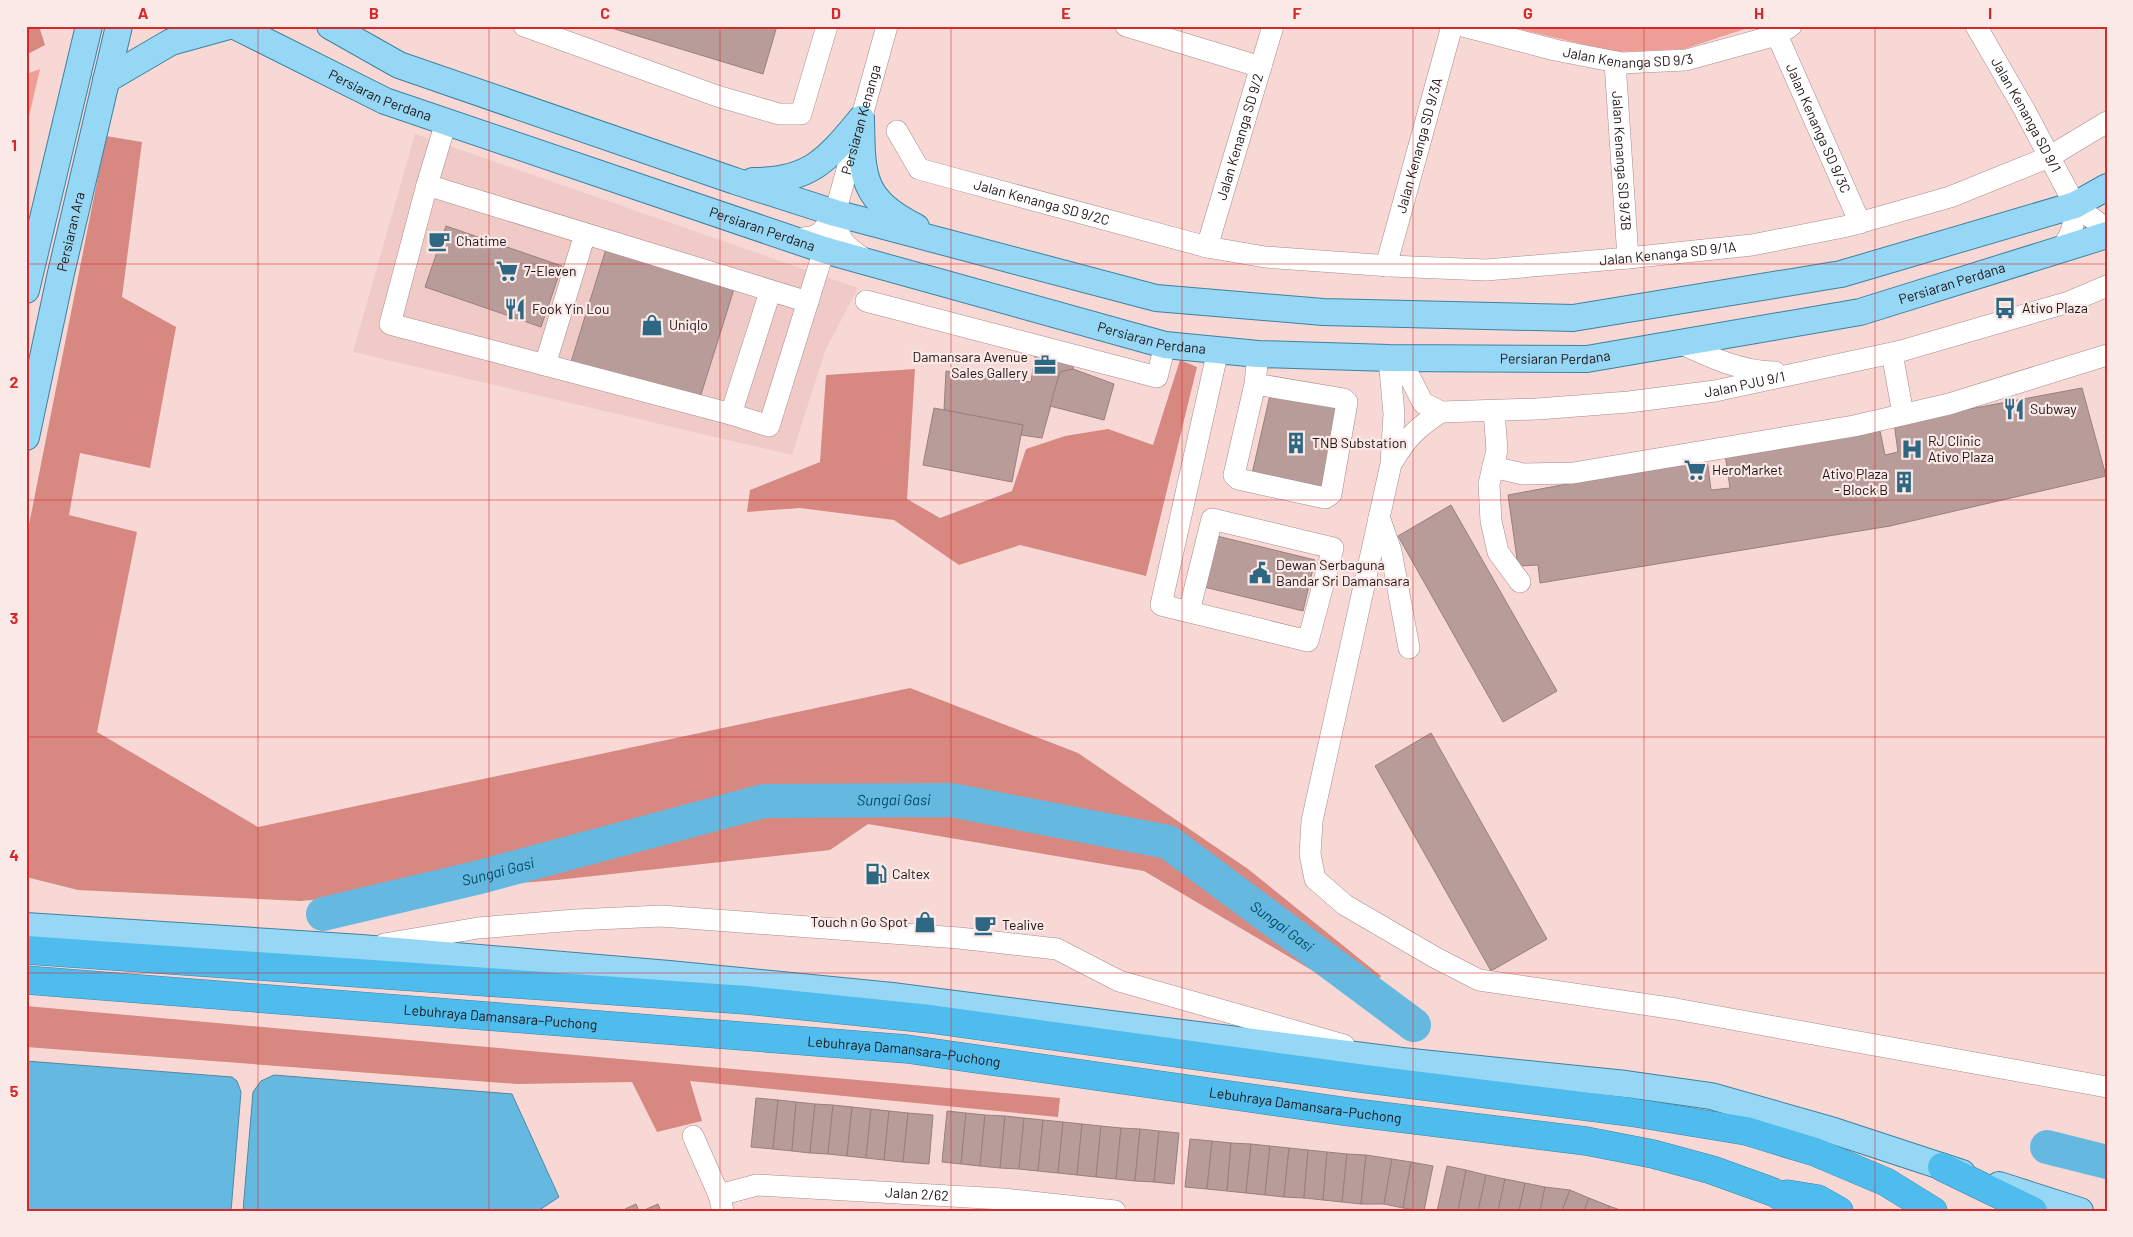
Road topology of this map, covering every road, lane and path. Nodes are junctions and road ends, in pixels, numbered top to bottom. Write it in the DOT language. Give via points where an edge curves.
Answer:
graph roads {
  1 [pos="119,26"];
  2 [pos="229,26"];
  3 [pos="235,26"];
  4 [pos="319,26"];
  5 [pos="330,26"];
  6 [pos="524,26"];
  7 [pos="827,26"];
  8 [pos="887,26"];
  9 [pos="1126,26"];
  10 [pos="1273,26"];
  11 [pos="1452,26"];
  12 [pos="1463,26"];
  13 [pos="1976,26"];
  14 [pos="86,29"];
  15 [pos="1784,31"];
  16 [pos="352,39"];
  17 [pos="1615,62"];
  18 [pos="1261,67"];
  19 [pos="106,80"];
  20 [pos="861,119"];
  21 [pos="446,122"];
  22 [pos="2107,122"];
  23 [pos="897,131"];
  24 [pos="2049,157"];
  25 [pos="735,181"];
  26 [pos="427,185"];
  27 [pos="2107,187"];
  28 [pos="2075,205"];
  29 [pos="835,213"];
  30 [pos="1860,223"];
  31 [pos="2107,226"];
  32 [pos="585,234"];
  33 [pos="2107,234"];
  34 [pos="792,239"];
  35 [pos="948,245"];
  36 [pos="1207,247"];
  37 [pos="824,250"];
  38 [pos="2060,251"];
  39 [pos="1628,258"];
  40 [pos="873,264"];
  41 [pos="1386,266"];
  42 [pos="28,274"];
  43 [pos="2107,286"];
  44 [pos="770,292"];
  45 [pos="866,301"];
  46 [pos="808,302"];
  47 [pos="1680,343"];
  48 [pos="1165,344"];
  49 [pos="1218,350"];
  50 [pos="1892,353"];
  51 [pos="1258,354"];
  52 [pos="2107,355"];
  53 [pos="1394,358"];
  54 [pos="545,365"];
  55 [pos="1798,372"];
  56 [pos="1255,384"];
  57 [pos="1494,411"];
  58 [pos="1441,412"];
  59 [pos="731,414"];
  60 [pos="1903,414"];
  61 [pos="26,437"];
  62 [pos="1391,464"];
  63 [pos="1493,467"];
  64 [pos="1379,517"];
  65 [pos="1374,542"];
  66 [pos="1520,582"];
  67 [pos="1189,612"];
  68 [pos="26,926"];
  69 [pos="361,948"];
  70 [pos="26,950"];
  71 [pos="26,980"];
  72 [pos="1402,1061"];
  73 [pos="2107,1087"];
  74 [pos="693,1136"];
  75 [pos="1942,1167"];
  76 [pos="1773,1192"];
  77 [pos="721,1203"];
  78 [pos="1115,1211"];
  79 [pos="1806,1211"];
  80 [pos="1839,1211"];
  81 [pos="1933,1211"];
  82 [pos="2033,1211"];
  83 [pos="2080,1211"];
  1 -- 19 [label="main road, Persiaran Ara"];
  2 -- 19 [label="main road" via="172,42"];
  3 -- 21 [label="main road, Persiaran Perdana" via="385,101"];
  4 -- 16 [label="main road"];
  5 -- 16 [label="main road"];
  6 -- 7 [label="street" via="717,96 778,114 801,114"];
  8 -- 20 [label="street, Persiaran Kenanga"];
  9 -- 18 [label="street"];
  10 -- 18 [label="street, Jalan Kenanga SD 9/2"];
  11 -- 41 [label="street, Jalan Kenanga SD 9/3A"];
  12 -- 17 [label="street, Jalan Kenanga SD 9/3"];
  13 -- 24 [label="street, Jalan Kenanga SD 9/1"];
  14 -- 42 [label="main road"];
  15 -- 17 [label="street, Jalan Kenanga SD 9/3" via="1686,60"];
  15 -- 30 [label="street, Jalan Kenanga SD 9/3C"];
  16 -- 25 [label="main road" via="399,65"];
  17 -- 39 [label="street, Jalan Kenanga SD 9/3B"];
  18 -- 36 [label="street, Jalan Kenanga SD 9/2"];
  19 -- 61 [label="main road, Persiaran Ara"];
  20 -- 25 [label="main road" via="815,168 790,179"];
  20 -- 29 [label="street, Persiaran Kenanga"];
  20 -- 35 [label="main road" via="862,157 868,187 880,204 903,221"];
  21 -- 26 [label="street"];
  21 -- 34 [label="main road, Persiaran Perdana"];
  22 -- 24 [label="street, Jalan Kenanga SD 9/1A"];
  23 -- 36 [label="street, Jalan Kenanga SD 9/2C" via="919,169"];
  24 -- 28 [label="street, Jalan Kenanga SD 9/1"];
  24 -- 30 [label="street, Jalan Kenanga SD 9/1A" via="1950,197"];
  25 -- 29 [label="main road"];
  26 -- 32 [label="street"];
  26 -- 54 [label="street" via="390,324"];
  27 -- 28 [label="main road"];
  28 -- 31 [label="street, Jalan Kenanga SD 9/1"];
  28 -- 35 [label="main road" via="1841,274 1573,318 1323,312 1156,298"];
  28 -- 38 [label="street" via="2070,237"];
  29 -- 34 [label="street, Persiaran Kenanga" via="813,238"];
  29 -- 35 [label="main road"];
  29 -- 40 [label="street, Persiaran Kenanga" via="846,248"];
  30 -- 39 [label="street, Jalan Kenanga SD 9/1A" via="1752,245"];
  32 -- 44 [label="street"];
  32 -- 54 [label="street"];
  33 -- 38 [label="main road, Persiaran Perdana"];
  34 -- 37 [label="main road, Persiaran Perdana"];
  36 -- 41 [label="street, Jalan Kenanga SD 9/1A" via="1265,257"];
  37 -- 40 [label="main road, Persiaran Perdana"];
  37 -- 46 [label="street"];
  38 -- 47 [label="main road, Persiaran Perdana" via="1860,312"];
  39 -- 41 [label="street, Jalan Kenanga SD 9/1A" via="1486,270"];
  40 -- 48 [label="main road, Persiaran Perdana"];
  43 -- 50 [label="street, Jalan PJU 9/1" via="2060,305"];
  44 -- 46 [label="street"];
  44 -- 59 [label="street"];
  45 -- 48 [label="street" via="1157,377"];
  46 -- 59 [label="street" via="769,426"];
  47 -- 53 [label="main road, Persiaran Perdana" via="1587,359"];
  47 -- 55 [label="street" via="1706,355 1762,372"];
  48 -- 49 [label="main road, Persiaran Perdana"];
  49 -- 51 [label="main road, Persiaran Perdana"];
  49 -- 67 [label="street" via="1161,605"];
  50 -- 55 [label="street, Jalan PJU 9/1"];
  50 -- 60 [label="street"];
  51 -- 53 [label="main road, Persiaran Perdana"];
  51 -- 56 [label="street"];
  52 -- 60 [label="street" via="1949,404"];
  53 -- 58 [label="street" via="1423,403"];
  53 -- 62 [label="street"];
  54 -- 59 [label="street"];
  55 -- 57 [label="street, Jalan PJU 9/1" via="1715,391 1629,402"];
  56 -- 56 [label="street" via="1234,474 1238,479 1325,498 1329,496 1347,402"];
  57 -- 58 [label="street, Jalan PJU 9/1"];
  57 -- 63 [label="street" via="1497,450"];
  58 -- 62 [label="street" via="1406,439"];
  60 -- 63 [label="street" via="1854,426 1573,473 1523,474"];
  62 -- 64 [label="street"];
  63 -- 66 [label="street" via="1489,484 1491,520 1498,552"];
  64 -- 65 [label="street"];
  64 -- 65 [label="street" via="1391,551 1405,648 1386,572"];
  65 -- 73 [label="street" via="1312,821 1310,854 1315,879 1345,905 1479,980 1676,1009"];
  67 -- 67 [label="street" via="1308,641 1333,548 1212,519"];
  68 -- 69 [label="main road"];
  69 -- 72 [label="main road" via="892,996"];
  69 -- 72 [label="street" via="478,928 661,916 959,938 1056,949 1119,981"];
  70 -- 81 [label="highway" via="746,1000 930,1019 1630,1112 1746,1132 1815,1152 1886,1182"];
  71 -- 76 [label="highway, Lebuhraya Damansara–Puchong" via="907,1049 1349,1112 1586,1141 1687,1163"];
  72 -- 75 [label="main road" via="1711,1096 1834,1130"];
  74 -- 77 [label="street, Jalan 2/62"];
  75 -- 82 [label="highway"];
  75 -- 83 [label="main road"];
  76 -- 79 [label="highway"];
  76 -- 80 [label="highway" via="1818,1199"];
  77 -- 78 [label="street, Jalan 2/62" via="757,1185 1003,1199"];
}
